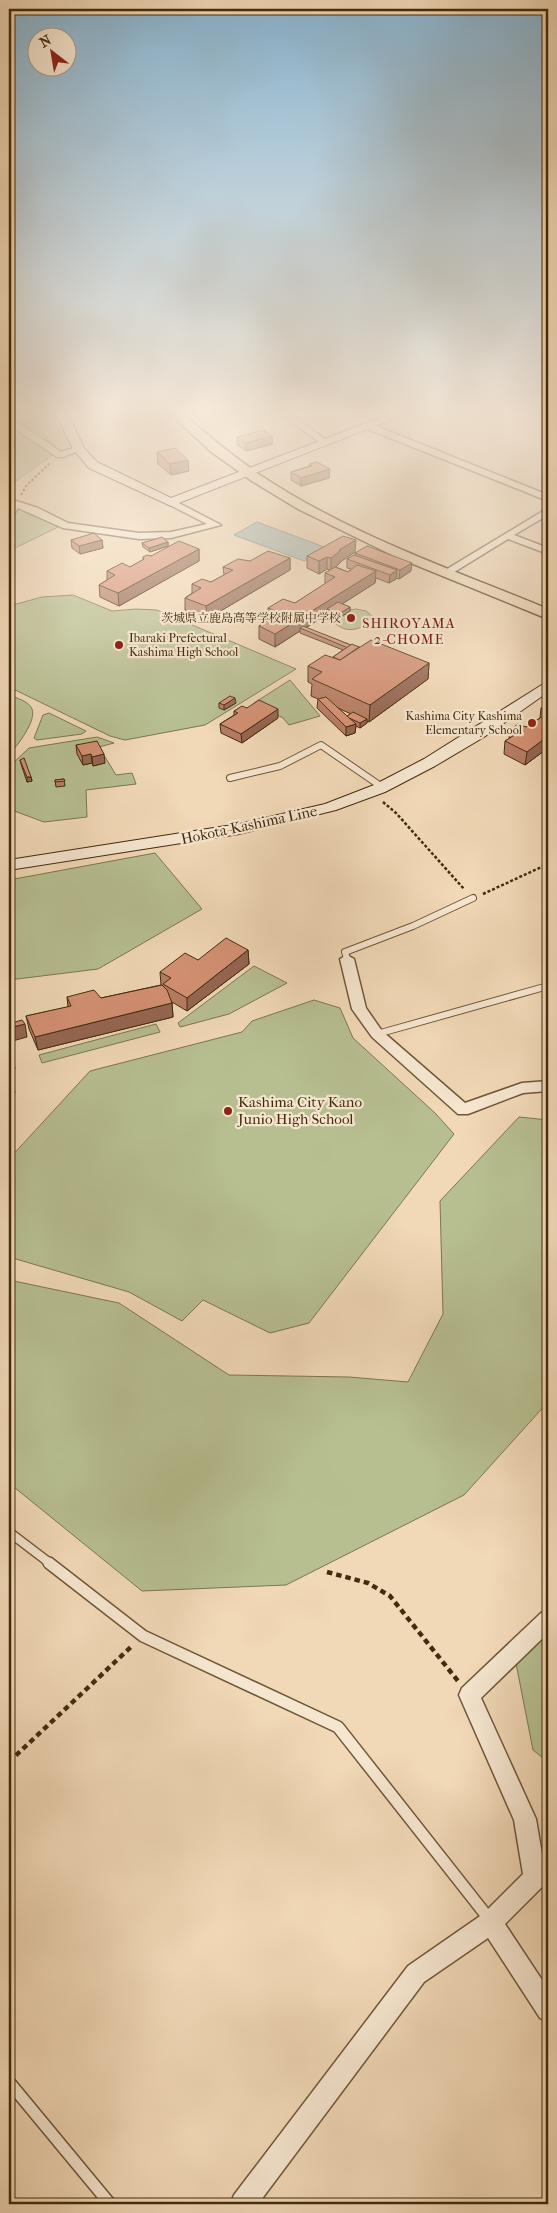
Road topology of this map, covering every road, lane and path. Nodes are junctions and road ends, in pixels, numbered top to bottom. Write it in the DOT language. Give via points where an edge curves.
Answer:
graph roads {
  1 [pos="49,517"];
  2 [pos="201,517"];
  3 [pos="327,517"];
  4 [pos="538,517"];
  5 [pos="507,536"];
  6 [pos="548,551"];
  7 [pos="447,572"];
  8 [pos="548,614"];
  9 [pos="548,685"];
  10 [pos="230,778"];
  11 [pos="382,794"];
  12 [pos="548,864"];
  13 [pos="9,865"];
  14 [pos="473,898"];
  15 [pos="347,959"];
  16 [pos="548,986"];
  17 [pos="377,1034"];
  18 [pos="548,1086"];
  19 [pos="9,1532"];
  20 [pos="327,1572"];
  21 [pos="548,1620"];
  22 [pos="143,1636"];
  23 [pos="469,1695"];
  24 [pos="9,1762"];
  25 [pos="491,1922"];
  26 [pos="548,2010"];
  27 [pos="9,2082"];
  28 [pos="110,2204"];
  29 [pos="243,2204"];
  1 -- 2 [label="street" via="66,526 139,536 171,535 216,525"];
  3 -- 7 [label="main road"];
  4 -- 5 [label="street"];
  5 -- 6 [label="street"];
  5 -- 7 [label="street"];
  7 -- 8 [label="main road"];
  9 -- 11 [label="main road, Hokota-Kashima Line"];
  10 -- 11 [label="lane" via="280,766 321,745"];
  11 -- 13 [label="main road, Hokota-Kashima Line" via="252,827"];
  11 -- 14 [label="path"];
  12 -- 14 [label="path"];
  14 -- 15 [label="lane" via="345,952"];
  15 -- 17 [label="street" via="359,1009"];
  16 -- 17 [label="lane"];
  17 -- 18 [label="street" via="463,1110 522,1088"];
  19 -- 22 [label="lane"];
  20 -- 23 [label="path" via="368,1583 390,1596"];
  21 -- 23 [label="street"];
  22 -- 24 [label="path"];
  22 -- 25 [label="lane" via="338,1727"];
  23 -- 25 [label="street" via="525,1819 535,1878"];
  25 -- 26 [label="street"];
  25 -- 29 [label="street" via="416,1974"];
  27 -- 28 [label="lane"];
}
